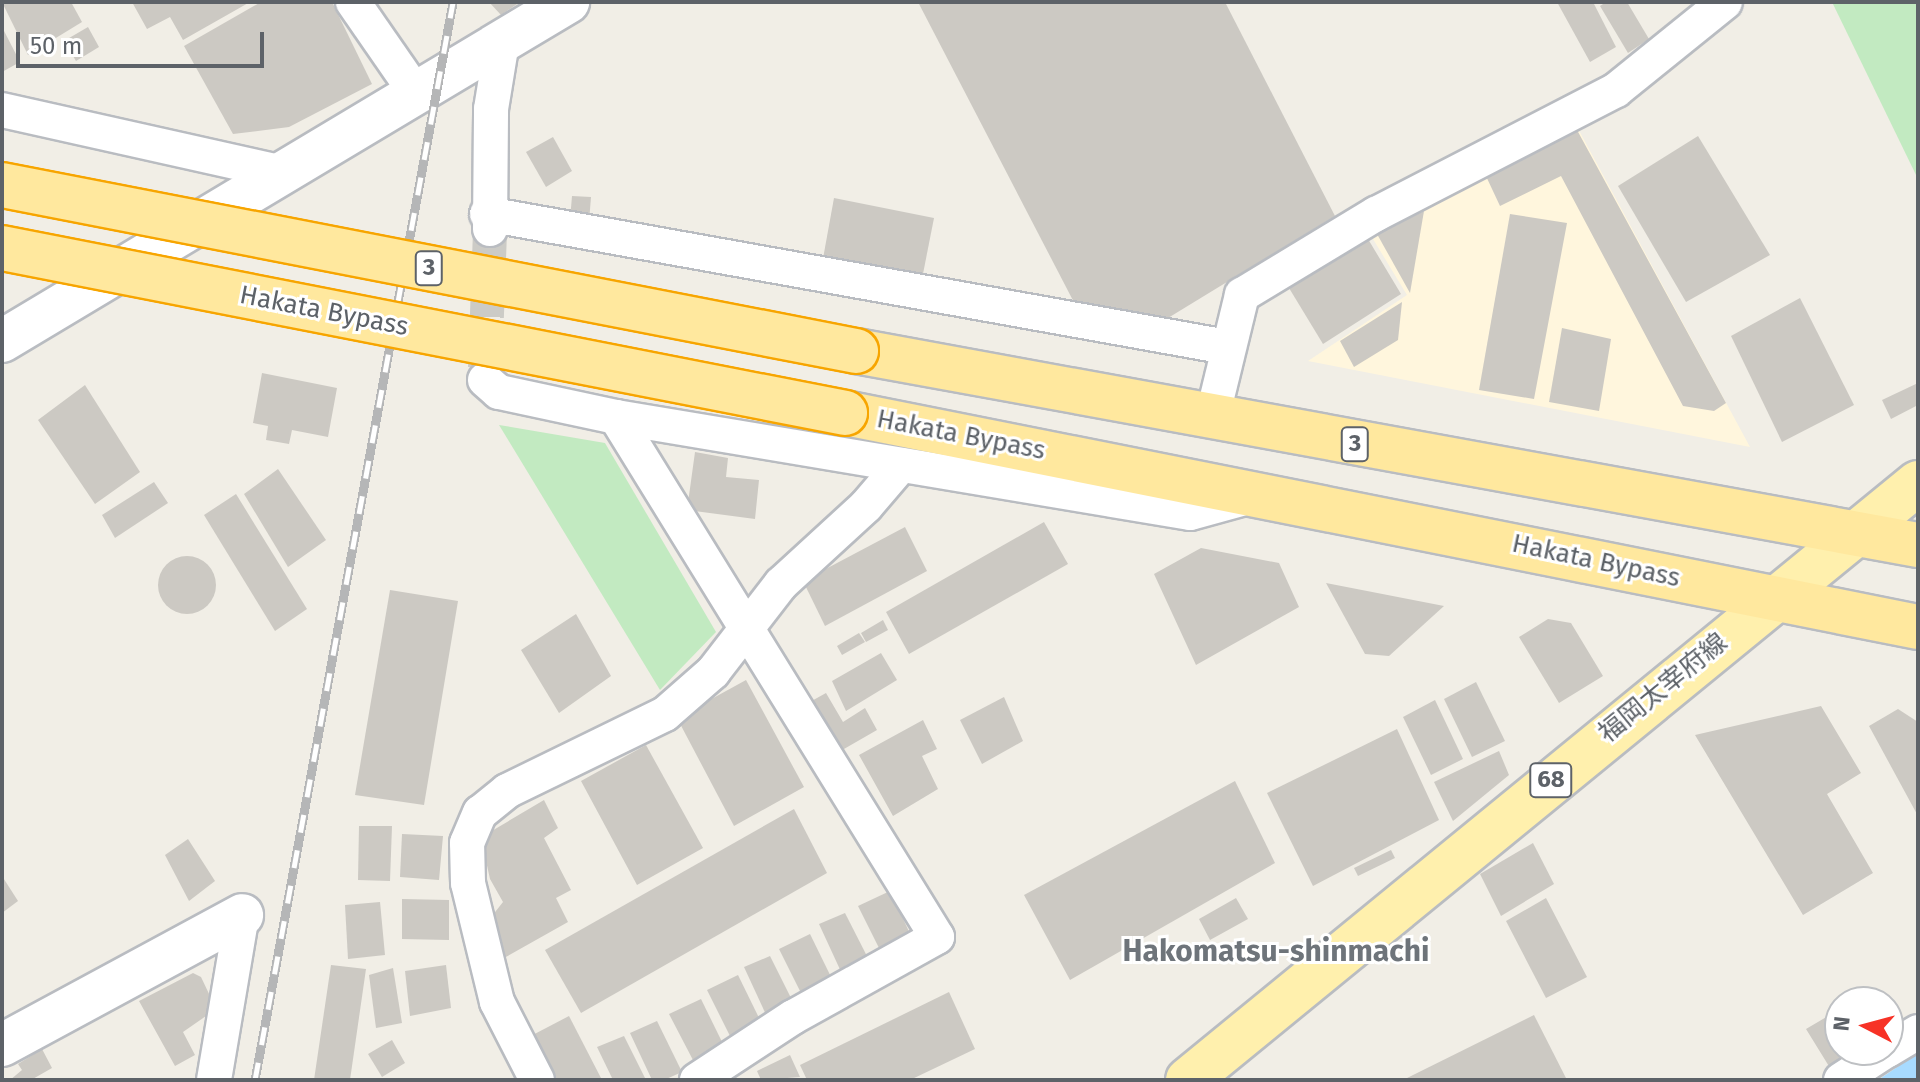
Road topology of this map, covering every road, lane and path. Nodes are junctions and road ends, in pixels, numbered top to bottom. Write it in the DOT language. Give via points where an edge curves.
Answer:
graph roads {
  1 [pos="353,2"];
  2 [pos="568,2"];
  3 [pos="1725,2"];
  4 [pos="502,42"];
  5 [pos="416,93"];
  6 [pos="2,110"];
  7 [pos="283,173"];
  8 [pos="2,185"];
  9 [pos="2,248"];
  10 [pos="2,341"];
  11 [pos="1227,347"];
  12 [pos="485,380"];
  13 [pos="616,417"];
  14 [pos="1212,418"];
  15 [pos="901,465"];
  16 [pos="1918,483"];
  17 [pos="1264,492"];
  18 [pos="1855,532"];
  19 [pos="1918,545"];
  20 [pos="1773,597"];
  21 [pos="1918,627"];
  22 [pos="744,630"];
  23 [pos="242,915"];
  24 [pos="2,1045"];
  25 [pos="1863,1066"];
  26 [pos="214,1080"];
  27 [pos="537,1080"];
  28 [pos="697,1080"];
  29 [pos="1188,1080"];
  30 [pos="1841,1080"];
  1 -- 5 [label="street"];
  2 -- 4 [label="street"];
  3 -- 11 [label="street" via="1616,90 1376,214 1242,295"];
  4 -- 5 [label="street"];
  4 -- 11 [label="street" via="491,109 488,221"];
  5 -- 7 [label="street"];
  6 -- 7 [label="street"];
  7 -- 10 [label="street"];
  8 -- 14 [label="highway, 3, bridge"];
  9 -- 17 [label="highway, Hakata Bypass, bridge"];
  11 -- 14 [label="street"];
  12 -- 13 [label="street" via="499,392"];
  13 -- 15 [label="street"];
  13 -- 22 [label="street"];
  14 -- 18 [label="highway, 3"];
  15 -- 17 [label="street" via="1190,513"];
  15 -- 22 [label="street" via="866,506 781,584"];
  16 -- 18 [label="main road, 福岡太宰府線 / 68"];
  17 -- 20 [label="highway, Hakata Bypass"];
  18 -- 19 [label="highway, 3"];
  18 -- 20 [label="main road, 福岡太宰府線 / 68"];
  20 -- 21 [label="highway, Hakata Bypass"];
  20 -- 29 [label="main road, 福岡太宰府線 / 68"];
  22 -- 27 [label="street" via="713,672 665,714 507,791 480,813 467,843 468,883 497,1002"];
  22 -- 28 [label="street" via="937,937 793,1017"];
  23 -- 24 [label="street"];
  23 -- 26 [label="street"];
  25 -- 30 [label="street"];
}
